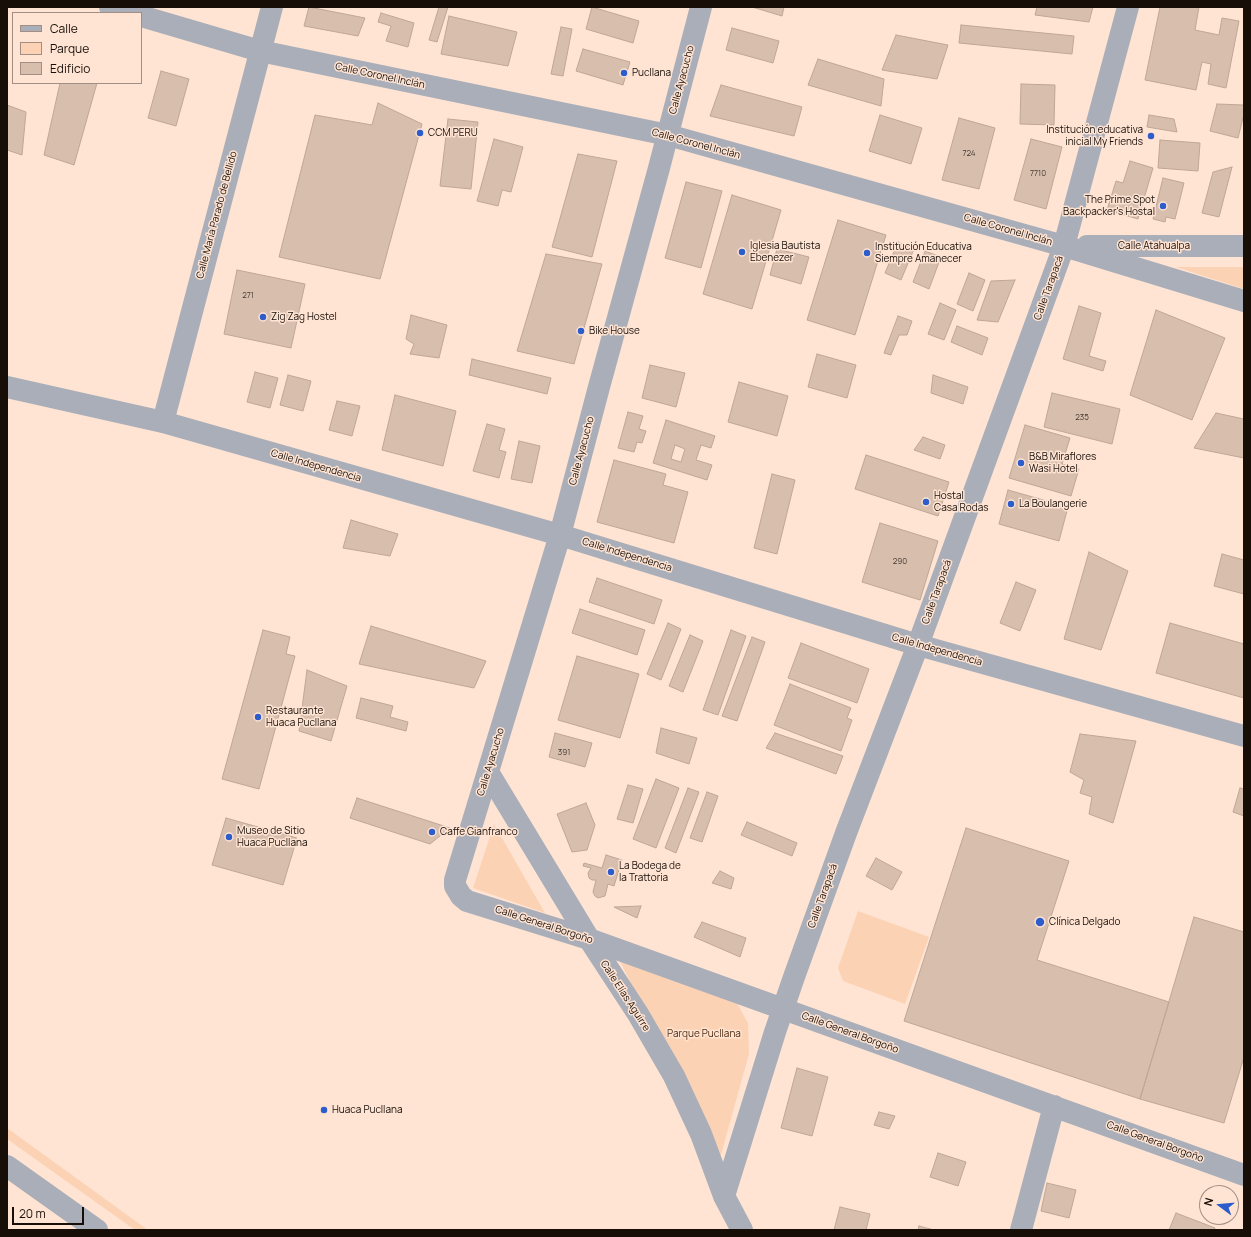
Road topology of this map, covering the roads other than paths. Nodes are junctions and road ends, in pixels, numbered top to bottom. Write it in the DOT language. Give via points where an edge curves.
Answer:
graph roads {
  1 [pos="110,7"];
  2 [pos="272,7"];
  3 [pos="701,7"];
  4 [pos="1128,7"];
  5 [pos="128,12"];
  6 [pos="142,16"];
  7 [pos="260,51"];
  8 [pos="668,135"];
  9 [pos="1064,246"];
  10 [pos="1244,246"];
  11 [pos="1244,301"];
  12 [pos="7,387"];
  13 [pos="163,422"];
  14 [pos="560,535"];
  15 [pos="918,645"];
  16 [pos="1244,736"];
  17 [pos="488,772"];
  18 [pos="457,891"];
  19 [pos="589,939"];
  20 [pos="783,1008"];
  21 [pos="1054,1106"];
  22 [pos="7,1166"];
  23 [pos="1244,1175"];
  24 [pos="724,1196"];
  25 [pos="97,1230"];
  26 [pos="742,1230"];
  27 [pos="1021,1230"];
  1 -- 5 [label="street"];
  2 -- 7 [label="street, Calle María Parado de Bellido"];
  3 -- 8 [label="street, Calle Ayacucho"];
  4 -- 9 [label="street, Calle Tarapacá"];
  6 -- 7 [label="street, Calle Coronel Inclán"];
  7 -- 8 [label="street, Calle Coronel Inclán"];
  7 -- 13 [label="street, Calle María Parado de Bellido"];
  8 -- 9 [label="street, Calle Coronel Inclán"];
  8 -- 14 [label="street, Calle Ayacucho"];
  9 -- 10 [label="street, Calle Atahualpa"];
  9 -- 11 [label="street, Calle Coronel Inclán"];
  9 -- 15 [label="street, Calle Tarapacá"];
  12 -- 13 [label="street, Calle Independencia"];
  13 -- 14 [label="street, Calle Independencia"];
  14 -- 15 [label="street, Calle Independencia"];
  14 -- 17 [label="street, Calle Ayacucho"];
  15 -- 16 [label="street, Calle Independencia"];
  15 -- 20 [label="street, Calle Tarapacá"];
  17 -- 18 [label="street, Calle Ayacucho" via="455,880 454,886"];
  17 -- 19 [label="street, Calle Elías Aguirre"];
  18 -- 19 [label="street, Calle General Borgoño" via="468,901"];
  19 -- 20 [label="street, Calle General Borgoño"];
  19 -- 24 [label="street, Calle Elías Aguirre" via="638,1014 674,1076 701,1134"];
  20 -- 21 [label="street, Calle General Borgoño"];
  20 -- 24 [label="street, Calle Tarapacá"];
  21 -- 23 [label="street, Calle General Borgoño"];
  21 -- 27 [label="street"];
  22 -- 25 [label="street"];
  24 -- 26 [label="street, Calle Elías Aguirre"];
}
